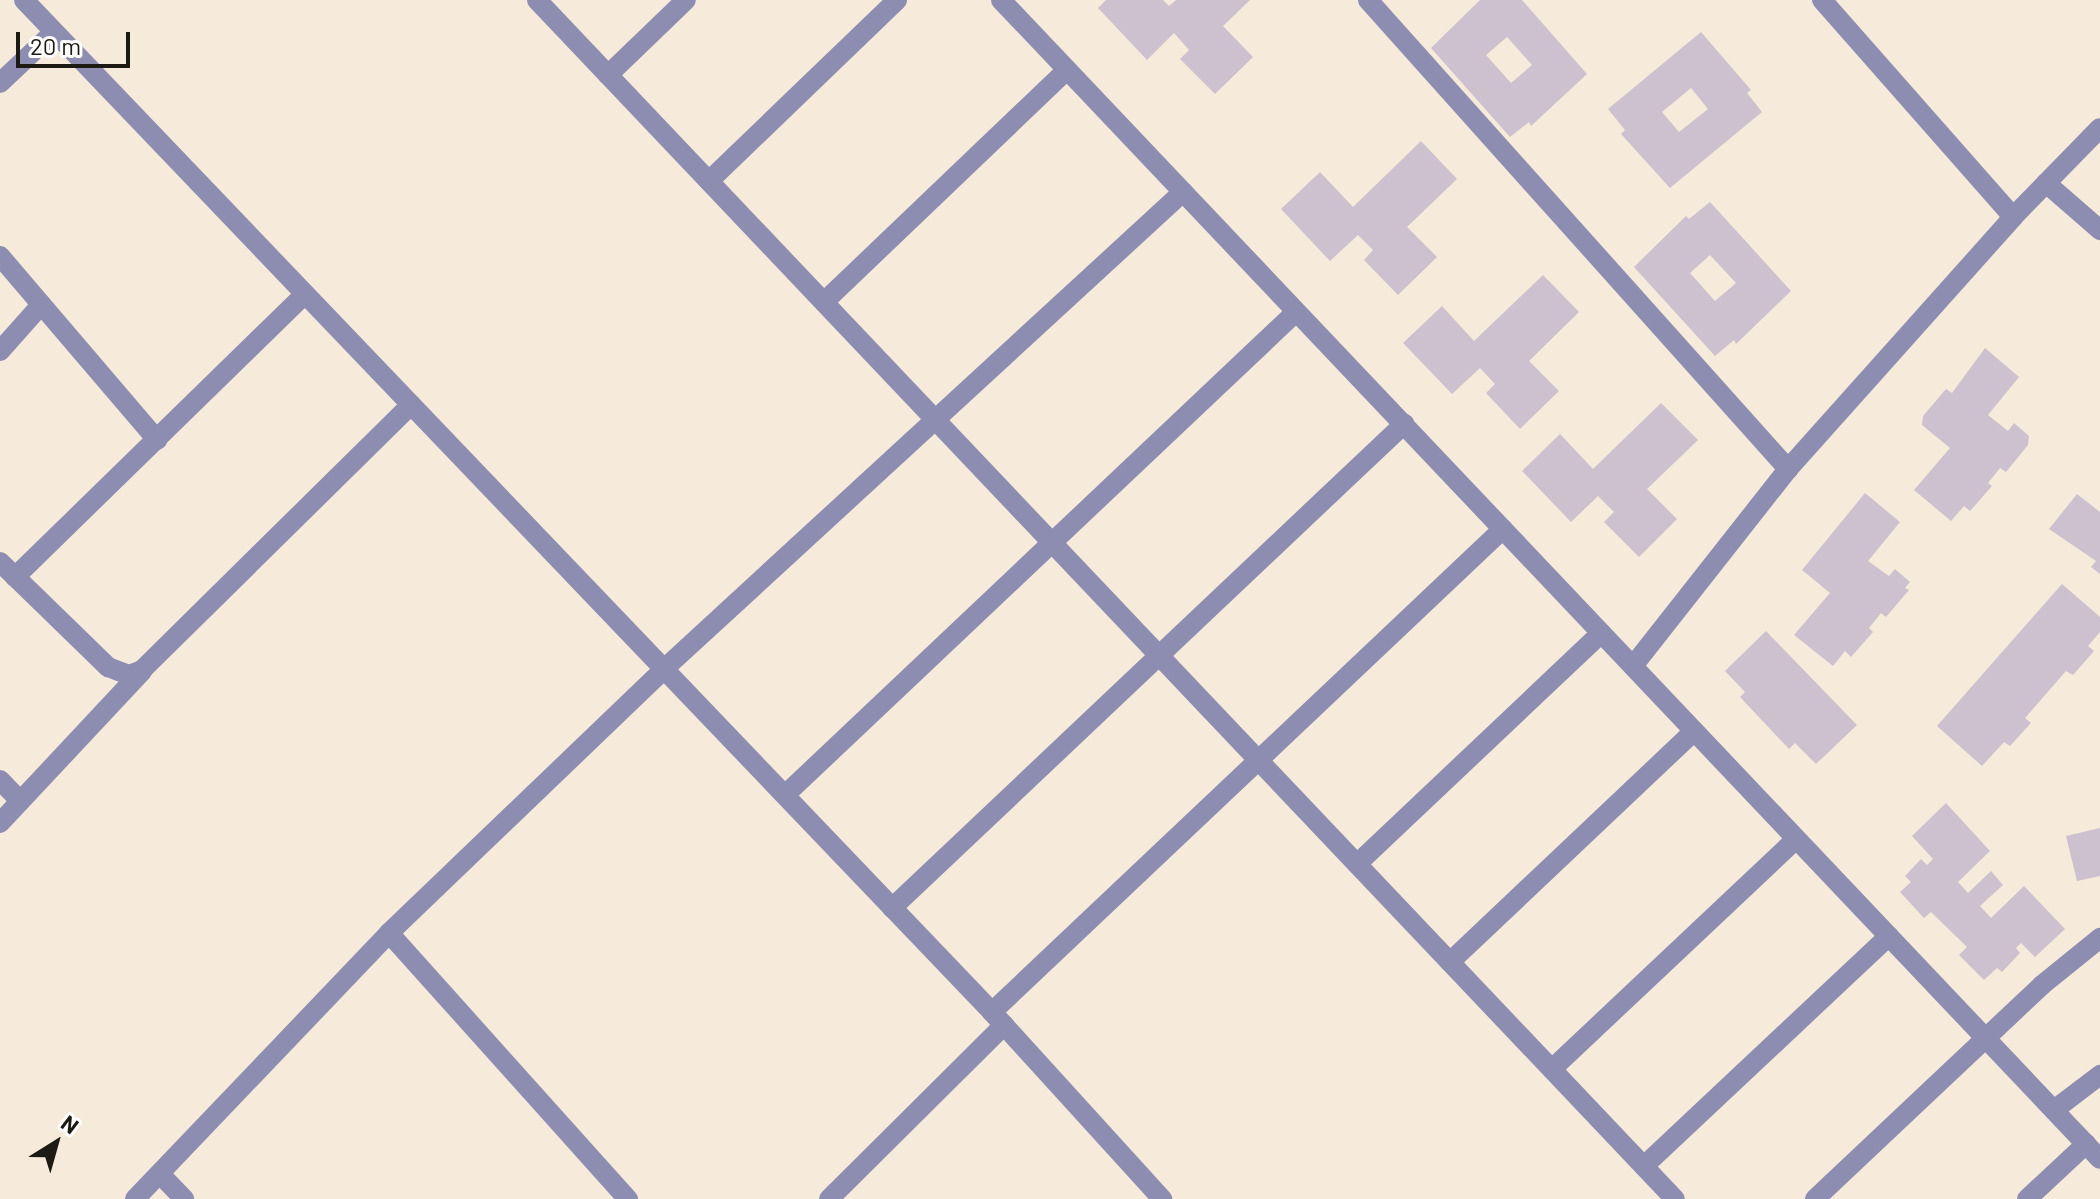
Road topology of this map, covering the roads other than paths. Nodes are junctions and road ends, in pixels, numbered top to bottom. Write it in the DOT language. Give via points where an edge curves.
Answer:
graph roads {
  1 [pos="24,0"];
  2 [pos="537,0"];
  3 [pos="686,0"];
  4 [pos="897,0"];
  5 [pos="1001,0"];
  6 [pos="1368,0"];
  7 [pos="1822,0"];
  8 [pos="54,32"];
  9 [pos="1067,70"];
  10 [pos="608,75"];
  11 [pos="0,83"];
  12 [pos="2100,128"];
  13 [pos="709,181"];
  14 [pos="2046,183"];
  15 [pos="1183,192"];
  16 [pos="2013,217"];
  17 [pos="2100,230"];
  18 [pos="0,256"];
  19 [pos="305,294"];
  20 [pos="824,302"];
  21 [pos="41,305"];
  22 [pos="1296,312"];
  23 [pos="0,351"];
  24 [pos="411,405"];
  25 [pos="934,418"];
  26 [pos="1404,424"];
  27 [pos="157,440"];
  28 [pos="1788,469"];
  29 [pos="1503,529"];
  30 [pos="1052,543"];
  31 [pos="0,562"];
  32 [pos="15,577"];
  33 [pos="1601,633"];
  34 [pos="1159,655"];
  35 [pos="1633,666"];
  36 [pos="664,669"];
  37 [pos="142,670"];
  38 [pos="1694,731"];
  39 [pos="1258,760"];
  40 [pos="0,780"];
  41 [pos="785,795"];
  42 [pos="20,801"];
  43 [pos="0,823"];
  44 [pos="1796,839"];
  45 [pos="1357,864"];
  46 [pos="892,908"];
  47 [pos="389,933"];
  48 [pos="1889,936"];
  49 [pos="2100,938"];
  50 [pos="1450,962"];
  51 [pos="998,1018"];
  52 [pos="1986,1038"];
  53 [pos="1552,1069"];
  54 [pos="2100,1075"];
  55 [pos="2054,1110"];
  56 [pos="2093,1151"];
  57 [pos="1644,1166"];
  58 [pos="160,1174"];
  59 [pos="135,1199"];
  60 [pos="184,1199"];
  61 [pos="628,1199"];
  62 [pos="829,1199"];
  63 [pos="1162,1199"];
  64 [pos="1675,1199"];
  65 [pos="1815,1199"];
  66 [pos="2027,1199"];
  1 -- 8 [label="street"];
  2 -- 10 [label="street"];
  3 -- 10 [label="street"];
  4 -- 13 [label="street"];
  5 -- 9 [label="street"];
  6 -- 28 [label="street"];
  7 -- 16 [label="street"];
  8 -- 11 [label="street"];
  8 -- 19 [label="street"];
  9 -- 15 [label="street"];
  9 -- 20 [label="street"];
  10 -- 13 [label="street"];
  12 -- 14 [label="street"];
  13 -- 20 [label="street"];
  14 -- 16 [label="street"];
  14 -- 17 [label="street"];
  15 -- 22 [label="street"];
  15 -- 25 [label="street"];
  16 -- 28 [label="street"];
  18 -- 21 [label="street"];
  19 -- 24 [label="street"];
  19 -- 27 [label="street"];
  20 -- 25 [label="street"];
  21 -- 23 [label="street"];
  21 -- 27 [label="street"];
  22 -- 26 [label="street"];
  22 -- 30 [label="street"];
  24 -- 36 [label="street"];
  24 -- 37 [label="street"];
  25 -- 30 [label="street"];
  25 -- 36 [label="street"];
  26 -- 29 [label="street"];
  26 -- 34 [label="street"];
  27 -- 32 [label="street"];
  28 -- 35 [label="street"];
  29 -- 33 [label="street"];
  29 -- 39 [label="street"];
  30 -- 34 [label="street"];
  30 -- 41 [label="street"];
  31 -- 32 [label="street"];
  32 -- 37 [label="street" via="108,667 129,675"];
  33 -- 35 [label="street"];
  33 -- 45 [label="street"];
  34 -- 39 [label="street"];
  34 -- 46 [label="street"];
  35 -- 38 [label="street"];
  36 -- 41 [label="street"];
  36 -- 47 [label="street"];
  37 -- 42 [label="street"];
  38 -- 44 [label="street"];
  38 -- 50 [label="street"];
  39 -- 45 [label="street"];
  39 -- 51 [label="street"];
  40 -- 42 [label="street"];
  41 -- 46 [label="street"];
  42 -- 43 [label="street"];
  44 -- 48 [label="street"];
  44 -- 53 [label="street"];
  45 -- 50 [label="street"];
  46 -- 51 [label="street"];
  47 -- 58 [label="street"];
  47 -- 61 [label="street"];
  48 -- 52 [label="street"];
  48 -- 57 [label="street"];
  49 -- 52 [label="street"];
  50 -- 53 [label="street"];
  51 -- 62 [label="street"];
  51 -- 63 [label="street"];
  52 -- 55 [label="street"];
  52 -- 65 [label="street"];
  53 -- 57 [label="street"];
  54 -- 55 [label="street"];
  55 -- 56 [label="street"];
  56 -- 66 [label="street"];
  57 -- 64 [label="street"];
  58 -- 59 [label="street"];
  58 -- 60 [label="street"];
}
